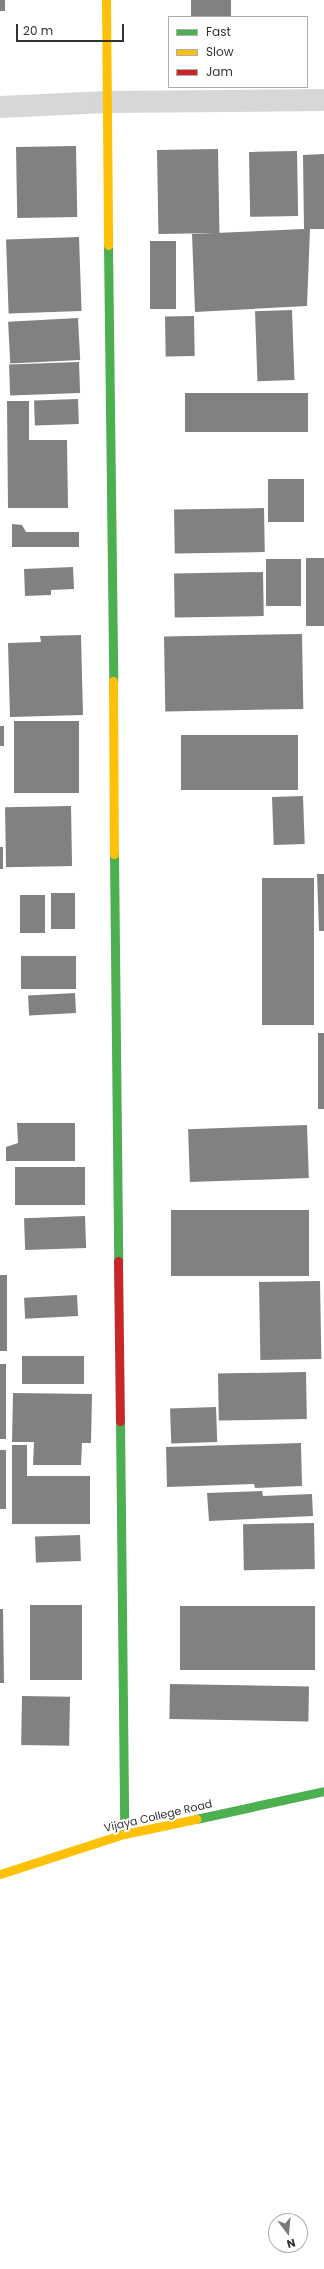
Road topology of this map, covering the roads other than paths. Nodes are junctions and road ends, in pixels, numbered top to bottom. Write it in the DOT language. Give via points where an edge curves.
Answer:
graph roads {
  1 [pos="106,0"];
  2 [pos="324,100"];
  3 [pos="106,102"];
  4 [pos="0,107"];
  5 [pos="324,1791"];
  6 [pos="124,1834"];
  7 [pos="0,1874"];
  1 -- 3 [label="street"];
  2 -- 3 [label="street"];
  3 -- 4 [label="street"];
  3 -- 6 [label="street"];
  5 -- 6 [label="street, Vijaya College Road"];
  6 -- 7 [label="street, Vijaya College Road"];
}
